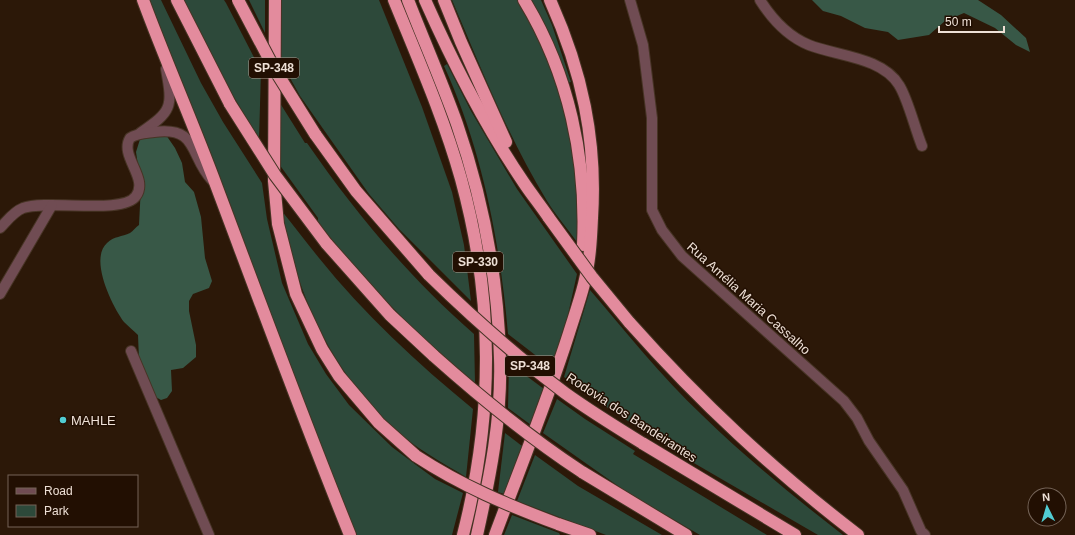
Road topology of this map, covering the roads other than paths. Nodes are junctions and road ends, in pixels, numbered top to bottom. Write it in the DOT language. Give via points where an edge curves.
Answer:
graph roads {
  1 [pos="143,0"];
  2 [pos="177,0"];
  3 [pos="238,0"];
  4 [pos="275,0"];
  5 [pos="394,0"];
  6 [pos="408,0"];
  7 [pos="425,0"];
  8 [pos="444,0"];
  9 [pos="524,0"];
  10 [pos="550,0"];
  11 [pos="630,0"];
  12 [pos="760,0"];
  13 [pos="165,59"];
  14 [pos="138,134"];
  15 [pos="922,146"];
  16 [pos="216,184"];
  17 [pos="52,205"];
  18 [pos="548,216"];
  19 [pos="0,228"];
  20 [pos="0,294"];
  21 [pos="571,325"];
  22 [pos="131,351"];
  23 [pos="209,535"];
  24 [pos="350,535"];
  25 [pos="463,535"];
  26 [pos="477,535"];
  27 [pos="495,535"];
  28 [pos="590,535"];
  29 [pos="686,535"];
  30 [pos="795,535"];
  31 [pos="858,535"];
  32 [pos="924,535"];
  1 -- 13 [label="highway"];
  2 -- 29 [label="highway, bridge" via="230,104 275,175 326,243 390,315 469,388 519,428 582,472"];
  3 -- 30 [label="highway, Rodovia dos Bandeirantes / SP-348, bridge" via="275,70 315,134 356,191 429,274 493,335 566,393 642,443"];
  4 -- 28 [label="highway, bridge" via="274,181 278,224 296,294 322,349 339,376 379,423 416,456 448,477 521,510"];
  5 -- 25 [label="highway, SP-330" via="445,129 461,178 482,289 486,389 477,474"];
  6 -- 26 [label="highway, SP-330" via="467,157 483,220 494,284 500,359 499,396 491,466"];
  7 -- 18 [label="highway" via="482,115 524,184"];
  8 -- 18 [label="highway" via="503,137"];
  9 -- 21 [label="highway" via="556,61 576,135 582,183 583,237 581,272"];
  10 -- 21 [label="highway" via="567,38 582,89 594,177 590,252 584,284"];
  11 -- 32 [label="street, Rua Amélia Maria Cassalho" via="643,45 652,118 652,210 662,230 682,256 844,401 903,490"];
  12 -- 15 [label="street" via="771,18 788,33 808,44 873,64 887,73 899,85"];
  13 -- 14 [label="street" via="170,96 168,108 160,119"];
  13 -- 16 [label="highway"];
  14 -- 16 [label="street" via="170,130 181,134 190,143 207,175"];
  14 -- 17 [label="street" via="130,138 127,146 139,181 139,191 133,200 118,206"];
  16 -- 24 [label="highway" via="244,263"];
  17 -- 19 [label="street" via="30,206 17,210"];
  17 -- 20 [label="street"];
  18 -- 31 [label="highway, bridge" via="592,277 629,322 723,421 796,486"];
  21 -- 27 [label="highway" via="549,394"];
  22 -- 23 [label="street"];
}
